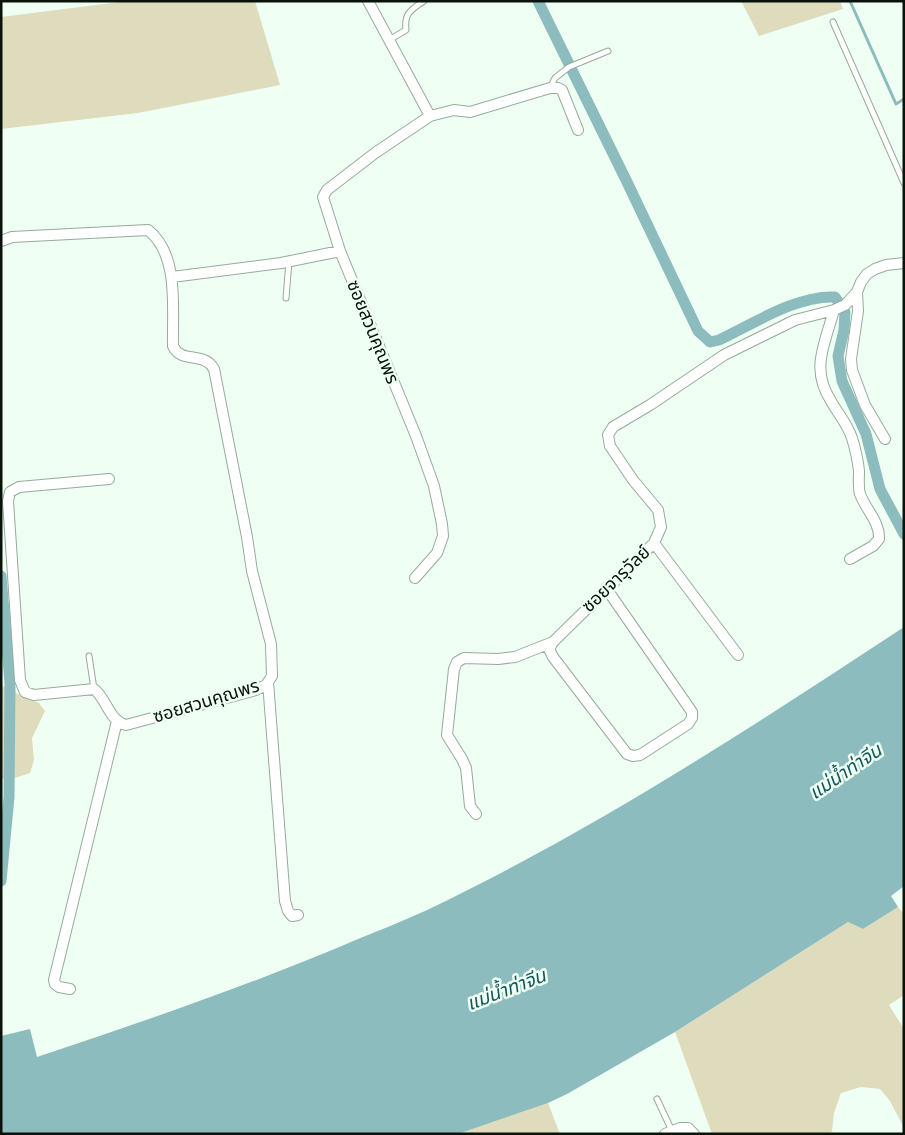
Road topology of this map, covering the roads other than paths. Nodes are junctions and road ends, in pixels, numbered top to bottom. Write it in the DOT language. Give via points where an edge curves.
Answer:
graph roads {
  1 [pos="368,1"];
  2 [pos="424,1"];
  3 [pos="833,22"];
  4 [pos="389,40"];
  5 [pos="608,51"];
  6 [pos="550,88"];
  7 [pos="430,116"];
  8 [pos="578,130"];
  9 [pos="904,183"];
  10 [pos="1,241"];
  11 [pos="340,252"];
  12 [pos="289,261"];
  13 [pos="904,262"];
  14 [pos="172,277"];
  15 [pos="857,292"];
  16 [pos="286,298"];
  17 [pos="834,310"];
  18 [pos="885,439"];
  19 [pos="109,479"];
  20 [pos="654,543"];
  21 [pos="850,559"];
  22 [pos="414,578"];
  23 [pos="606,588"];
  24 [pos="553,642"];
  25 [pos="738,655"];
  26 [pos="89,656"];
  27 [pos="268,682"];
  28 [pos="94,689"];
  29 [pos="117,721"];
  30 [pos="476,814"];
  31 [pos="298,915"];
  32 [pos="70,989"];
  33 [pos="657,1099"];
  34 [pos="669,1132"];
  35 [pos="694,1134"];
  1 -- 4 [label="street"];
  2 -- 4 [label="lane" via="406,16 406,30"];
  3 -- 9 [label="lane"];
  4 -- 7 [label="street"];
  5 -- 6 [label="lane" via="569,67 555,78"];
  6 -- 7 [label="street, ซอยสวนคุณพร" via="470,112 454,110"];
  6 -- 8 [label="street" via="562,90"];
  7 -- 11 [label="street, ซอยสวนคุณพร" via="327,190 324,204"];
  10 -- 14 [label="street, ซอยสวนคุณพร" via="148,230 162,246"];
  11 -- 12 [label="street"];
  11 -- 22 [label="street, ซอยสวนคุณพร" via="434,486 443,536 437,553"];
  12 -- 14 [label="street"];
  12 -- 16 [label="lane"];
  13 -- 15 [label="street, ซอยจารุวัลย์" via="886,265 867,274"];
  14 -- 27 [label="street, ซอยสวนคุณพร" via="175,352 210,362 214,369 252,571 271,644 272,676"];
  15 -- 17 [label="street, ซอยจารุวัลย์" via="845,305"];
  15 -- 18 [label="street" via="852,370 865,405"];
  17 -- 20 [label="street, ซอยจารุวัลย์" via="795,320 724,355 650,406 613,426 608,435 610,446 658,510 661,527"];
  17 -- 21 [label="street" via="819,374 831,402 845,420 859,470 860,494 880,530 879,539 873,546"];
  19 -- 28 [label="street" via="19,487 10,492 8,501 20,680 25,692 34,695"];
  20 -- 23 [label="street, ซอยจารุวัลย์"];
  20 -- 25 [label="street"];
  23 -- 24 [label="street, ซอยจารุวัลย์"];
  23 -- 24 [label="street" via="692,712 688,724 640,755 627,754 553,658 549,650"];
  24 -- 30 [label="street, ซอยจารุวัลย์" via="515,657 464,658 457,662 447,735 466,768 470,806"];
  26 -- 28 [label="lane"];
  27 -- 29 [label="street, ซอยสวนคุณพร" via="256,690 135,722"];
  27 -- 31 [label="street" via="286,900 292,916"];
  28 -- 29 [label="street"];
  29 -- 32 [label="street" via="54,980 59,987"];
  33 -- 34 [label="lane"];
  34 -- 35 [label="street" via="688,1128"];
}
